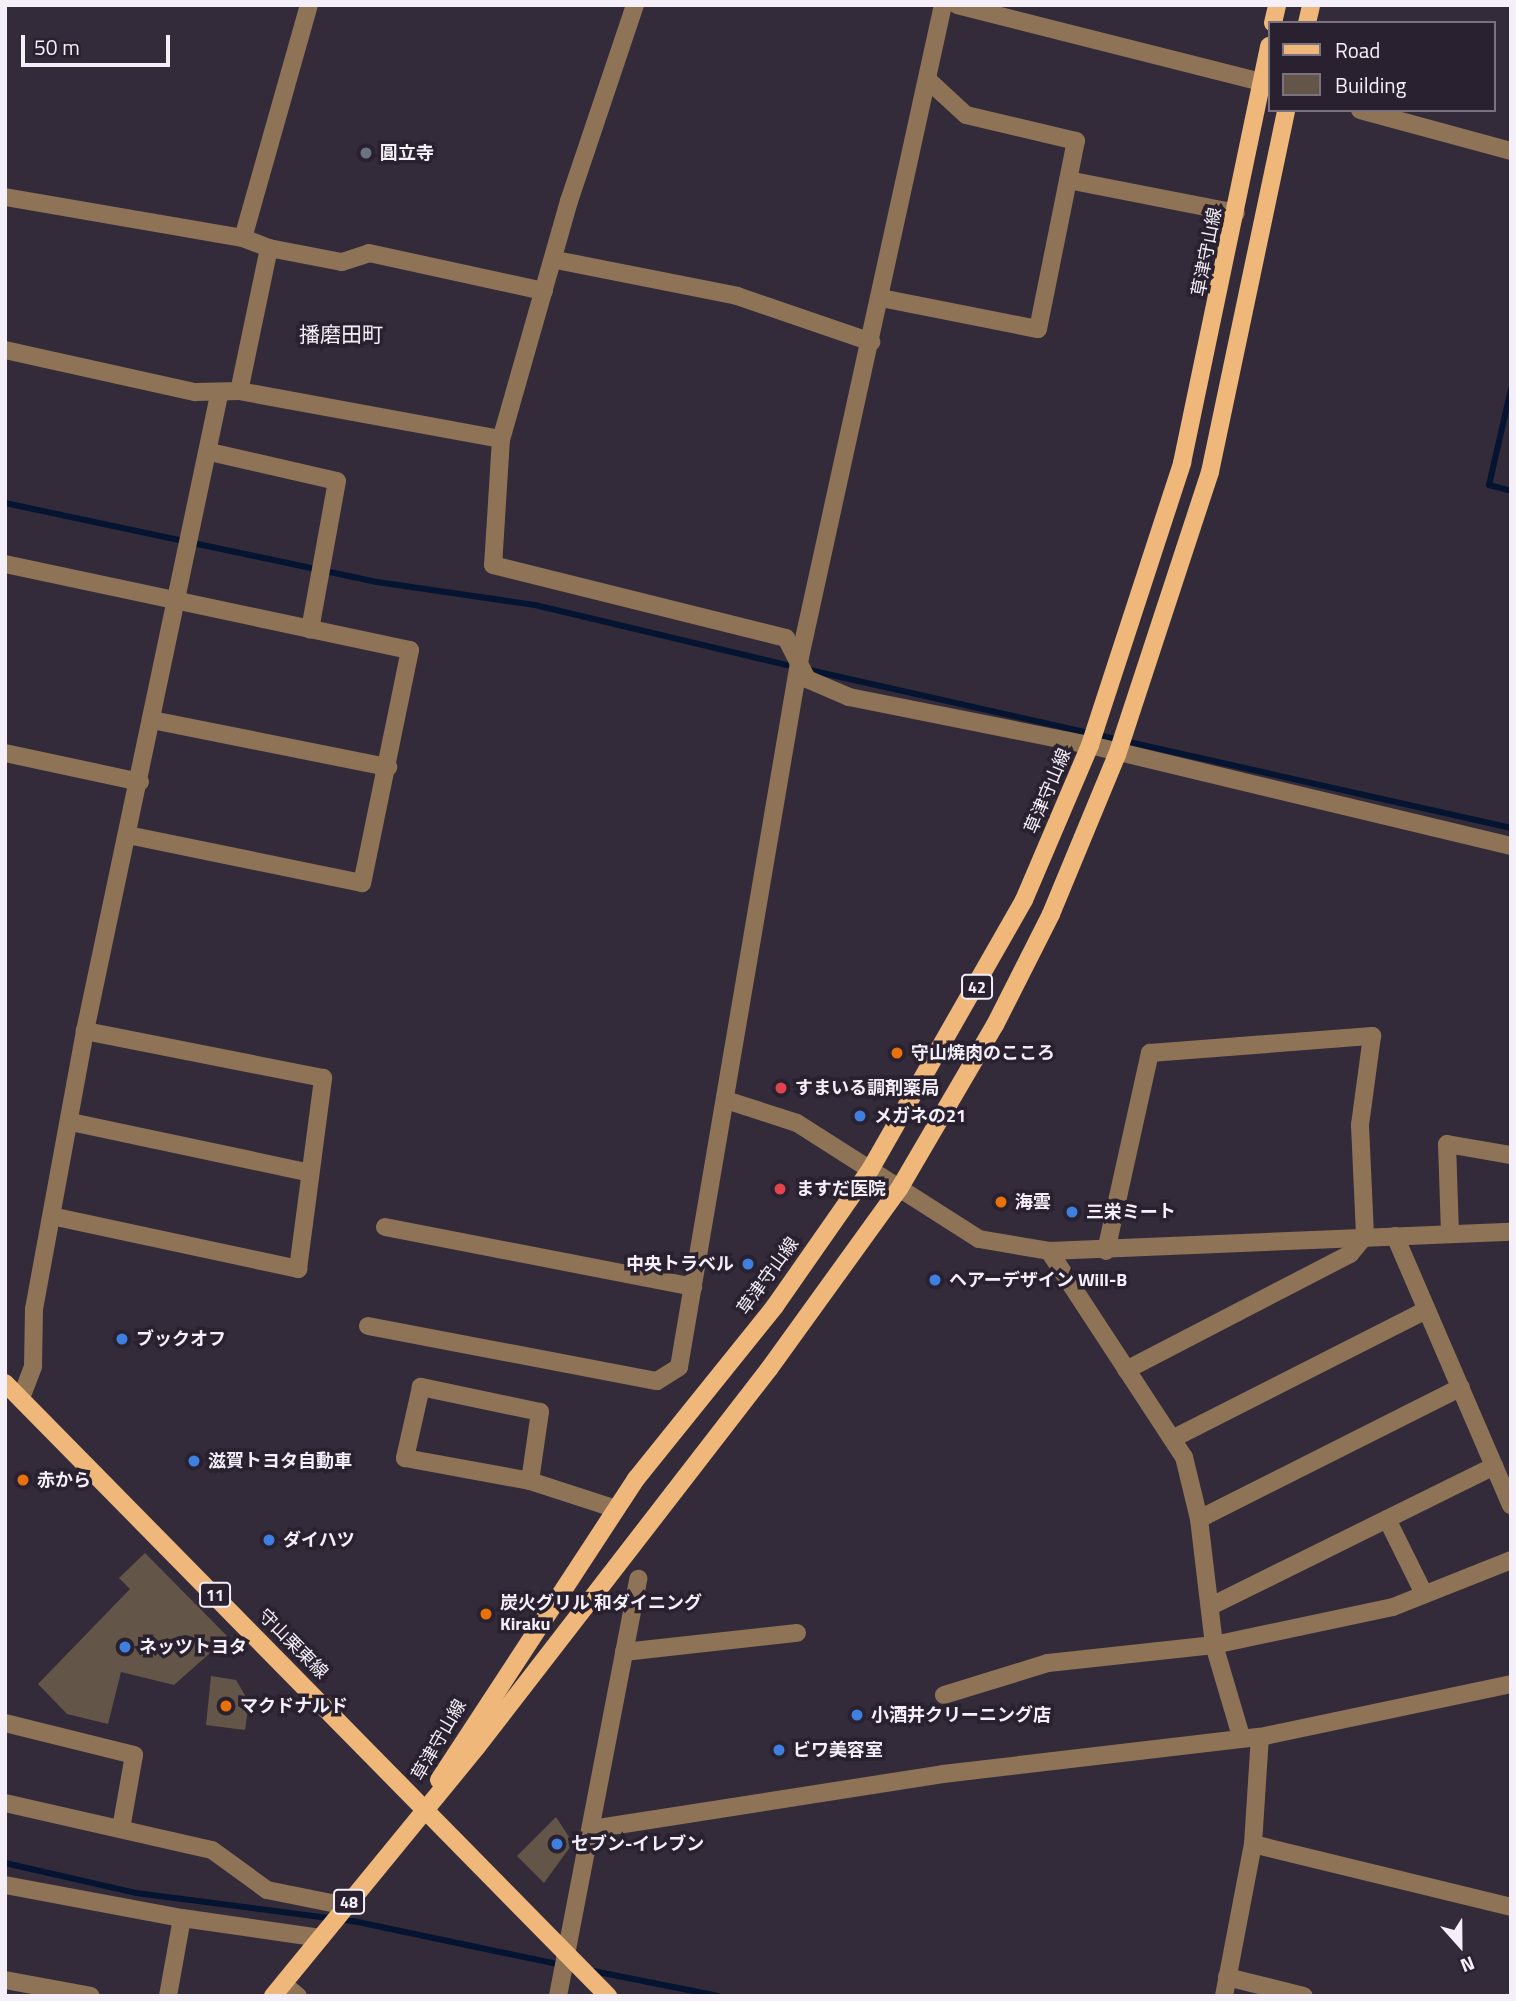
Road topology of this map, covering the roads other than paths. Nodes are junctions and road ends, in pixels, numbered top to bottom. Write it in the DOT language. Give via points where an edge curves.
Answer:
graph roads {
  1 [pos="309,5"];
  2 [pos="635,5"];
  3 [pos="943,5"];
  4 [pos="957,5"];
  5 [pos="1268,58"];
  6 [pos="927,79"];
  7 [pos="1266,83"];
  8 [pos="1286,112"];
  9 [pos="1367,112"];
  10 [pos="1511,152"];
  11 [pos="1068,180"];
  12 [pos="5,197"];
  13 [pos="1236,214"];
  14 [pos="243,238"];
  15 [pos="269,248"];
  16 [pos="556,260"];
  17 [pos="544,291"];
  18 [pos="881,298"];
  19 [pos="872,342"];
  20 [pos="5,350"];
  21 [pos="239,391"];
  22 [pos="219,395"];
  23 [pos="501,439"];
  24 [pos="210,453"];
  25 [pos="5,564"];
  26 [pos="176,603"];
  27 [pos="310,630"];
  28 [pos="800,657"];
  29 [pos="152,720"];
  30 [pos="1090,745"];
  31 [pos="5,753"];
  32 [pos="1117,755"];
  33 [pos="388,767"];
  34 [pos="140,782"];
  35 [pos="128,835"];
  36 [pos="1511,846"];
  37 [pos="85,1031"];
  38 [pos="729,1101"];
  39 [pos="71,1122"];
  40 [pos="1511,1155"];
  41 [pos="870,1170"];
  42 [pos="310,1173"];
  43 [pos="899,1189"];
  44 [pos="56,1217"];
  45 [pos="385,1227"];
  46 [pos="1511,1233"];
  47 [pos="1450,1234"];
  48 [pos="1395,1236"];
  49 [pos="1365,1237"];
  50 [pos="1049,1251"];
  51 [pos="1105,1251"];
  52 [pos="693,1287"];
  53 [pos="1426,1310"];
  54 [pos="368,1326"];
  55 [pos="1126,1370"];
  56 [pos="5,1382"];
  57 [pos="1461,1387"];
  58 [pos="21,1398"];
  59 [pos="1172,1439"];
  60 [pos="1494,1466"];
  61 [pos="530,1481"];
  62 [pos="1511,1505"];
  63 [pos="616,1509"];
  64 [pos="1199,1519"];
  65 [pos="1387,1519"];
  66 [pos="1511,1560"];
  67 [pos="638,1579"];
  68 [pos="1424,1594"];
  69 [pos="1211,1606"];
  70 [pos="797,1633"];
  71 [pos="1214,1645"];
  72 [pos="624,1652"];
  73 [pos="1511,1684"];
  74 [pos="943,1695"];
  75 [pos="5,1723"];
  76 [pos="1241,1736"];
  77 [pos="1259,1737"];
  78 [pos="5,1803"];
  79 [pos="425,1807"];
  80 [pos="121,1829"];
  81 [pos="592,1829"];
  82 [pos="1253,1844"];
  83 [pos="5,1885"];
  84 [pos="346,1906"];
  85 [pos="1511,1907"];
  86 [pos="182,1918"];
  87 [pos="321,1938"];
  88 [pos="567,1954"];
  89 [pos="1227,1977"];
  90 [pos="5,1980"];
  91 [pos="278,1990"];
  92 [pos="91,1996"];
  93 [pos="168,1996"];
  94 [pos="298,1996"];
  95 [pos="558,1996"];
  96 [pos="608,1996"];
  97 [pos="1224,1996"];
  98 [pos="1304,1996"];
  1 -- 14 [label="street"];
  2 -- 16 [label="street" via="569,201"];
  3 -- 6 [label="street"];
  4 -- 7 [label="street"];
  5 -- 7 [label="main road, 草津守山線 / 42"];
  6 -- 11 [label="street" via="966,115 1076,141"];
  6 -- 18 [label="street"];
  7 -- 13 [label="main road, 草津守山線 / 42"];
  8 -- 32 [label="main road, 草津守山線 / 42" via="1210,472"];
  9 -- 10 [label="street"];
  11 -- 13 [label="street"];
  11 -- 18 [label="street" via="1038,329"];
  12 -- 14 [label="street"];
  13 -- 30 [label="main road, 草津守山線 / 42" via="1196,413"];
  14 -- 15 [label="street"];
  15 -- 17 [label="street" via="342,261 369,253"];
  15 -- 21 [label="street"];
  16 -- 17 [label="street"];
  16 -- 19 [label="street" via="737,296"];
  17 -- 23 [label="street"];
  18 -- 19 [label="street"];
  19 -- 28 [label="street"];
  20 -- 22 [label="street"];
  21 -- 22 [label="street"];
  21 -- 23 [label="street"];
  22 -- 24 [label="street"];
  23 -- 28 [label="street" via="493,565 786,638"];
  24 -- 26 [label="street"];
  24 -- 27 [label="street" via="337,481"];
  25 -- 26 [label="street"];
  26 -- 27 [label="street"];
  26 -- 29 [label="street"];
  27 -- 33 [label="street" via="410,650"];
  28 -- 30 [label="street" via="807,679 849,696"];
  28 -- 38 [label="street"];
  29 -- 33 [label="street"];
  29 -- 34 [label="street"];
  30 -- 32 [label="street"];
  30 -- 41 [label="main road, 草津守山線 / 42" via="1024,900"];
  31 -- 34 [label="street"];
  32 -- 36 [label="street"];
  32 -- 43 [label="main road, 草津守山線 / 42" via="1039,939"];
  33 -- 35 [label="street" via="362,883"];
  34 -- 35 [label="street"];
  35 -- 37 [label="street"];
  37 -- 39 [label="street"];
  37 -- 42 [label="street" via="323,1078"];
  38 -- 41 [label="street" via="797,1123"];
  38 -- 52 [label="street"];
  39 -- 42 [label="street"];
  39 -- 44 [label="street"];
  40 -- 47 [label="street" via="1447,1144"];
  41 -- 43 [label="street"];
  41 -- 63 [label="main road, 草津守山線 / 42" via="775,1306"];
  42 -- 44 [label="street" via="298,1269"];
  43 -- 50 [label="street" via="979,1239"];
  43 -- 79 [label="main road, 草津守山線 / 42" via="769,1369"];
  44 -- 58 [label="street" via="34,1309 33,1366"];
  45 -- 52 [label="street"];
  46 -- 47 [label="street"];
  47 -- 48 [label="street"];
  48 -- 49 [label="street"];
  48 -- 53 [label="street"];
  49 -- 51 [label="street"];
  49 -- 51 [label="street" via="1360,1125 1372,1035 1150,1053"];
  49 -- 55 [label="street" via="1350,1254"];
  50 -- 51 [label="street"];
  50 -- 55 [label="street"];
  52 -- 54 [label="street" via="679,1367 657,1381"];
  53 -- 57 [label="street"];
  53 -- 59 [label="street"];
  55 -- 59 [label="street"];
  56 -- 58 [label="main road, 守山栗東線 / 11"];
  57 -- 60 [label="street"];
  57 -- 64 [label="street"];
  58 -- 79 [label="main road, 守山栗東線 / 11"];
  59 -- 64 [label="street" via="1191,1476"];
  60 -- 62 [label="street"];
  60 -- 65 [label="street"];
  61 -- 61 [label="street" via="405,1458 421,1387 540,1412"];
  61 -- 63 [label="street"];
  63 -- 79 [label="main road, 草津守山線 / 42" via="462,1737"];
  64 -- 69 [label="street"];
  65 -- 68 [label="street"];
  65 -- 69 [label="street"];
  66 -- 68 [label="street"];
  67 -- 72 [label="street"];
  68 -- 71 [label="street"];
  69 -- 71 [label="street"];
  70 -- 72 [label="street"];
  71 -- 74 [label="street" via="1048,1662"];
  71 -- 76 [label="street"];
  72 -- 81 [label="street"];
  73 -- 77 [label="street"];
  75 -- 80 [label="street" via="134,1755"];
  76 -- 77 [label="street"];
  76 -- 81 [label="street"];
  77 -- 82 [label="street"];
  78 -- 80 [label="street"];
  79 -- 84 [label="main road, 48"];
  79 -- 88 [label="main road, 守山栗東線 / 11"];
  80 -- 84 [label="street" via="212,1850 267,1891"];
  81 -- 88 [label="street"];
  82 -- 85 [label="street"];
  82 -- 89 [label="street"];
  83 -- 86 [label="street"];
  84 -- 87 [label="main road, 48"];
  86 -- 87 [label="street"];
  86 -- 93 [label="street"];
  87 -- 91 [label="main road, 48"];
  88 -- 95 [label="street"];
  88 -- 96 [label="main road, 守山栗東線 / 11"];
  89 -- 97 [label="street"];
  89 -- 98 [label="street"];
  90 -- 92 [label="street"];
  91 -- 94 [label="street"];
}
